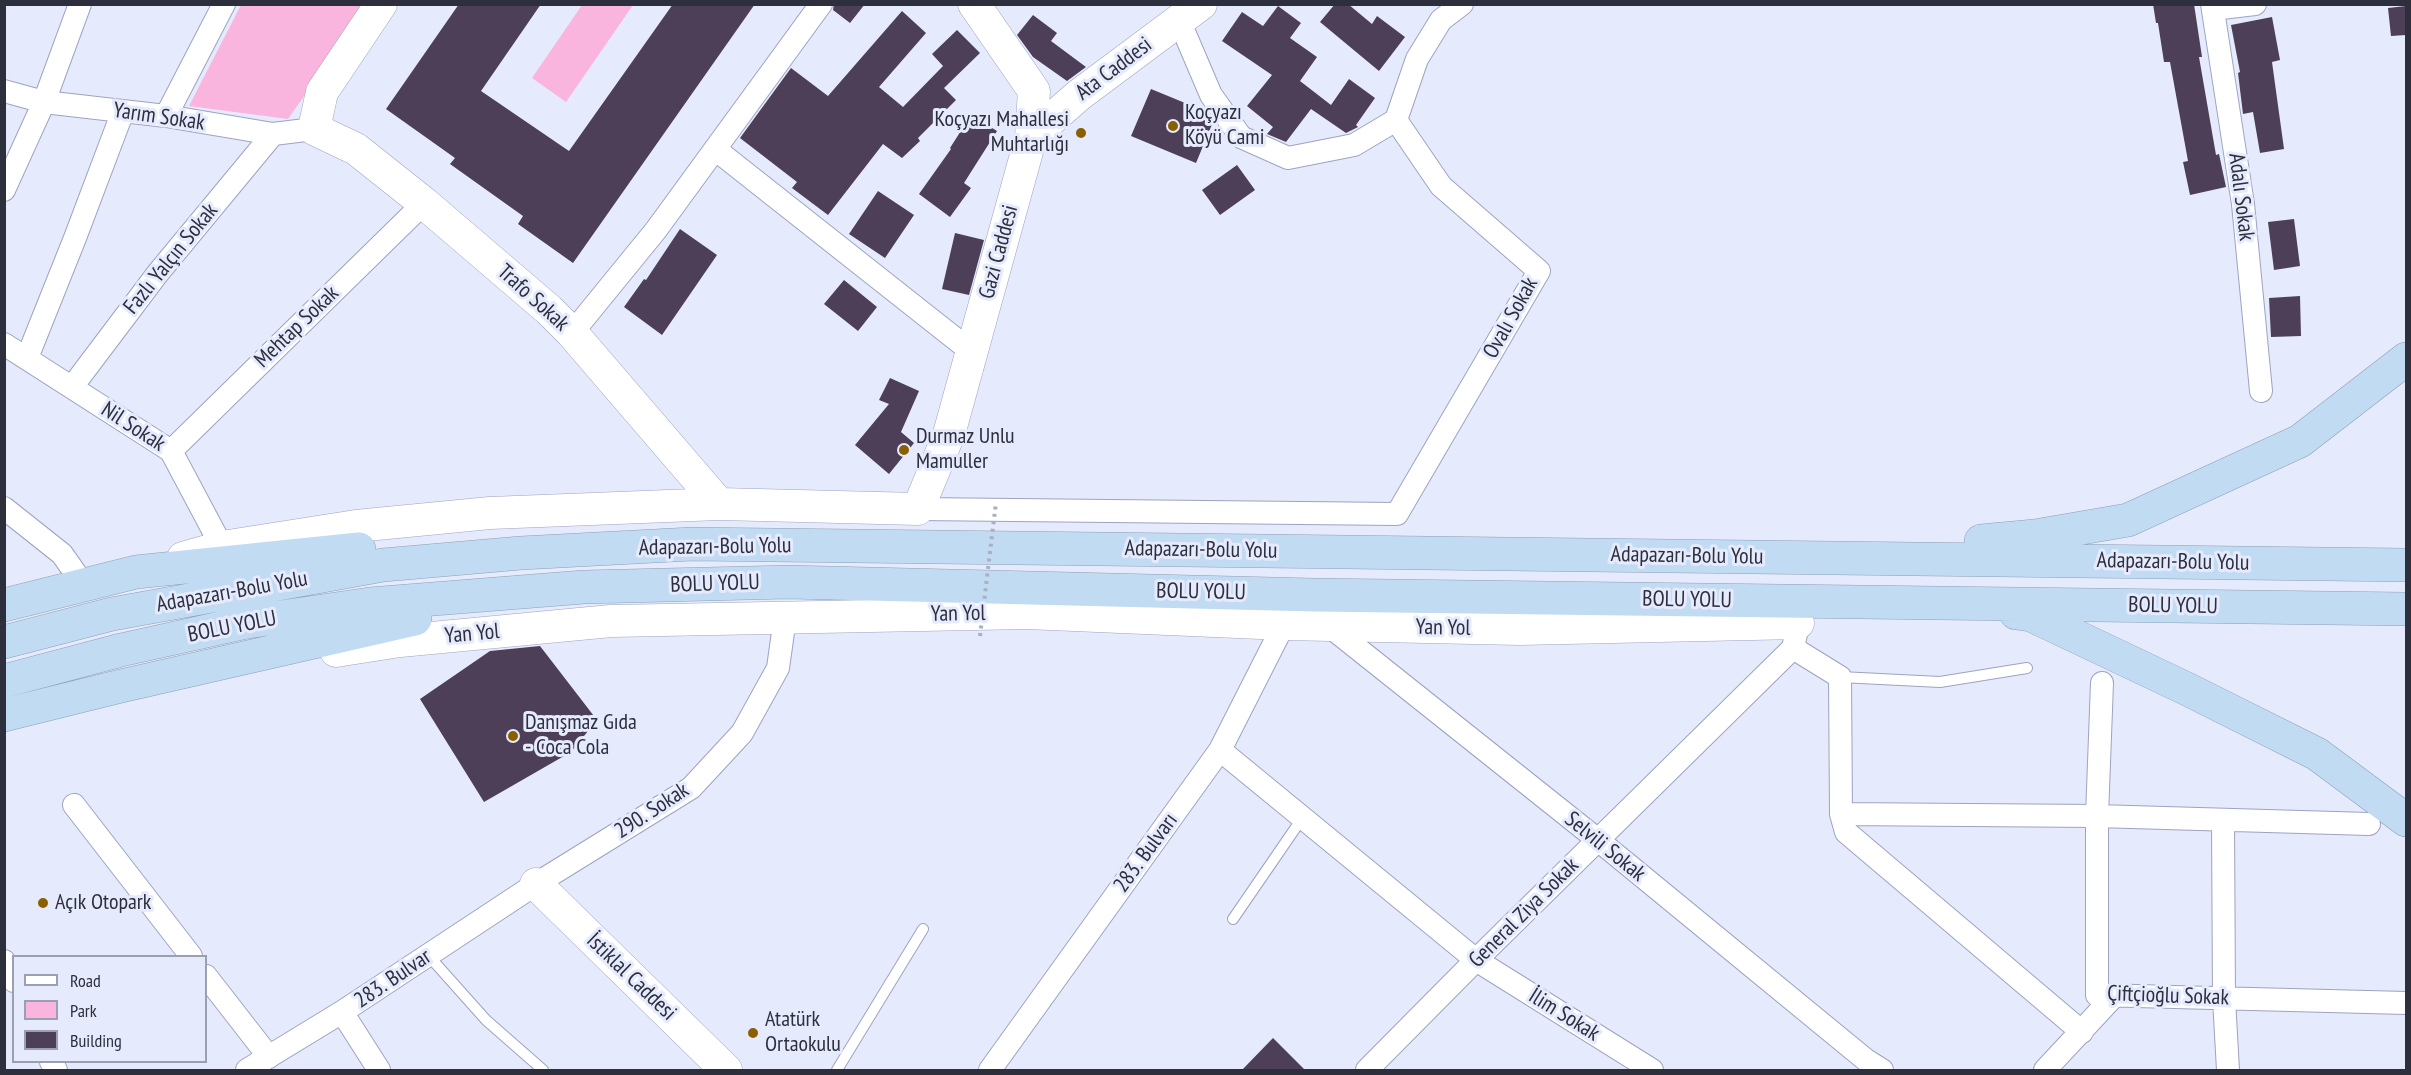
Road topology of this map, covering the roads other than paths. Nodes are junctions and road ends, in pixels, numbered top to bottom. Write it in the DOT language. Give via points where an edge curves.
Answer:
graph roads {
  1 [pos="80,4"];
  2 [pos="224,4"];
  3 [pos="381,4"];
  4 [pos="821,4"];
  5 [pos="974,4"];
  6 [pos="1461,4"];
  7 [pos="2255,4"];
  8 [pos="2213,7"];
  9 [pos="1195,9"];
  10 [pos="4,91"];
  11 [pos="1034,91"];
  12 [pos="1079,95"];
  13 [pos="44,102"];
  14 [pos="123,111"];
  15 [pos="166,116"];
  16 [pos="1396,120"];
  17 [pos="314,129"];
  18 [pos="273,134"];
  19 [pos="1031,138"];
  20 [pos="715,149"];
  21 [pos="4,190"];
  22 [pos="424,203"];
  23 [pos="572,333"];
  24 [pos="4,344"];
  25 [pos="972,352"];
  26 [pos="27,358"];
  27 [pos="2406,359"];
  28 [pos="72,387"];
  29 [pos="2261,391"];
  30 [pos="171,451"];
  31 [pos="719,504"];
  32 [pos="4,508"];
  33 [pos="918,509"];
  34 [pos="692,544"];
  35 [pos="222,547"];
  36 [pos="1793,557"];
  37 [pos="2406,566"];
  38 [pos="136,572"];
  39 [pos="83,584"];
  40 [pos="584,587"];
  41 [pos="1943,604"];
  42 [pos="4,605"];
  43 [pos="2406,609"];
  44 [pos="785,618"];
  45 [pos="1284,624"];
  46 [pos="1328,625"];
  47 [pos="1795,636"];
  48 [pos="4,642"];
  49 [pos="2027,668"];
  50 [pos="1839,678"];
  51 [pos="4,681"];
  52 [pos="2102,683"];
  53 [pos="122,686"];
  54 [pos="4,715"];
  55 [pos="1220,750"];
  56 [pos="74,805"];
  57 [pos="1841,814"];
  58 [pos="2097,816"];
  59 [pos="1303,817"];
  60 [pos="2223,820"];
  61 [pos="2406,820"];
  62 [pos="2369,824"];
  63 [pos="1598,840"];
  64 [pos="536,884"];
  65 [pos="1233,919"];
  66 [pos="923,929"];
  67 [pos="189,955"];
  68 [pos="428,955"];
  69 [pos="1476,960"];
  70 [pos="4,962"];
  71 [pos="12,977"];
  72 [pos="207,977"];
  73 [pos="2114,996"];
  74 [pos="2224,999"];
  75 [pos="2406,1003"];
  76 [pos="342,1012"];
  77 [pos="2082,1032"];
  78 [pos="269,1058"];
  79 [pos="247,1071"];
  80 [pos="379,1071"];
  81 [pos="543,1071"];
  82 [pos="726,1071"];
  83 [pos="837,1071"];
  84 [pos="990,1071"];
  85 [pos="1367,1071"];
  86 [pos="1652,1071"];
  87 [pos="1882,1071"];
  88 [pos="2045,1071"];
  89 [pos="2228,1071"];
  1 -- 13 [label="street"];
  2 -- 15 [label="street"];
  3 -- 17 [label="street" via="322,92"];
  4 -- 20 [label="street"];
  5 -- 11 [label="street"];
  6 -- 16 [label="street" via="1441,20 1417,59"];
  7 -- 8 [label="street"];
  8 -- 29 [label="street, Adalı Sokak" via="2243,204"];
  9 -- 12 [label="street, Ata Caddesi"];
  9 -- 16 [label="street" via="1211,95 1241,137 1288,158 1354,145"];
  10 -- 13 [label="street, Yarım Sokak"];
  11 -- 12 [label="street"];
  11 -- 19 [label="street, Gazi Caddesi"];
  12 -- 19 [label="street, Ata Caddesi"];
  13 -- 14 [label="street, Yarım Sokak"];
  13 -- 21 [label="street"];
  14 -- 15 [label="street, Yarım Sokak"];
  14 -- 26 [label="street"];
  15 -- 18 [label="street, Yarım Sokak"];
  16 -- 33 [label="street, Ovalı Sokak" via="1441,186 1539,271 1397,514"];
  17 -- 18 [label="street, Yarım Sokak"];
  17 -- 22 [label="street, Trafo Sokak" via="356,149"];
  18 -- 28 [label="street, Fazlı Yalçın Sokak" via="158,273"];
  19 -- 25 [label="street, Gazi Caddesi"];
  20 -- 23 [label="street" via="656,230"];
  20 -- 25 [label="street"];
  22 -- 23 [label="street, Trafo Sokak"];
  22 -- 30 [label="street, Mehtap Sokak"];
  23 -- 31 [label="street, Trafo Sokak"];
  24 -- 26 [label="street, Nil Sokak"];
  25 -- 33 [label="street, Gazi Caddesi" via="949,434"];
  26 -- 28 [label="street, Nil Sokak"];
  27 -- 36 [label="highway" via="2300,441 2128,520 2035,536"];
  28 -- 30 [label="street, Nil Sokak"];
  30 -- 35 [label="street, Nil Sokak"];
  31 -- 33 [label="street"];
  31 -- 35 [label="street" via="490,513 356,526"];
  32 -- 39 [label="street" via="62,554"];
  34 -- 36 [label="highway, Adapazarı-Bolu Yolu"];
  34 -- 38 [label="highway" via="607,532 517,532"];
  34 -- 48 [label="highway, Adapazarı-Bolu Yolu" via="383,565 112,614"];
  35 -- 38 [label="street"];
  36 -- 37 [label="highway, Adapazarı-Bolu Yolu"];
  38 -- 39 [label="highway"];
  39 -- 42 [label="highway"];
  40 -- 41 [label="highway, BOLU YOLU" via="789,582"];
  40 -- 51 [label="highway, BOLU YOLU" via="370,604 248,622"];
  40 -- 53 [label="highway" via="391,623"];
  41 -- 43 [label="highway, BOLU YOLU"];
  41 -- 61 [label="highway" via="2031,615 2317,754"];
  44 -- 45 [label="street, Yan Yol" via="1027,613"];
  44 -- 53 [label="street, Yan Yol" via="610,621 400,641"];
  44 -- 64 [label="street, 290. Sokak" via="778,668 742,733 691,788"];
  45 -- 46 [label="street, Yan Yol"];
  45 -- 55 [label="street, 283. Bulvarı"];
  46 -- 47 [label="street, Yan Yol"];
  46 -- 63 [label="street, Selvili Sokak"];
  47 -- 50 [label="street"];
  47 -- 63 [label="street, General Ziya Sokak"];
  49 -- 50 [label="lane" via="1940,682"];
  50 -- 57 [label="street"];
  52 -- 58 [label="street, Çiftçioğlu Sokak"];
  53 -- 54 [label="highway"];
  55 -- 59 [label="street, İlim Sokak"];
  55 -- 84 [label="street, 283. Bulvarı"];
  56 -- 67 [label="street"];
  57 -- 58 [label="street"];
  57 -- 77 [label="street" via="1846,832"];
  58 -- 60 [label="street"];
  58 -- 73 [label="street, Çiftçioğlu Sokak" via="2097,996"];
  59 -- 65 [label="lane"];
  59 -- 69 [label="street, İlim Sokak"];
  60 -- 62 [label="street"];
  60 -- 74 [label="street"];
  63 -- 69 [label="street, General Ziya Sokak"];
  63 -- 87 [label="street, Selvili Sokak"];
  64 -- 68 [label="street, 283. Bulvar"];
  64 -- 82 [label="street, İstiklal Caddesi"];
  66 -- 83 [label="lane"];
  68 -- 76 [label="street, 283. Bulvar"];
  68 -- 81 [label="lane" via="486,1020"];
  69 -- 85 [label="street, General Ziya Sokak"];
  69 -- 86 [label="street, İlim Sokak"];
  70 -- 71 [label="street"];
  72 -- 78 [label="street"];
  73 -- 74 [label="street, Çiftçioğlu Sokak"];
  73 -- 77 [label="street"];
  74 -- 75 [label="street, Çiftçioğlu Sokak"];
  74 -- 89 [label="street"];
  76 -- 78 [label="street, 283. Bulvar"];
  76 -- 80 [label="street"];
  77 -- 88 [label="street"];
  78 -- 79 [label="street, 283. Bulvar"];
}
